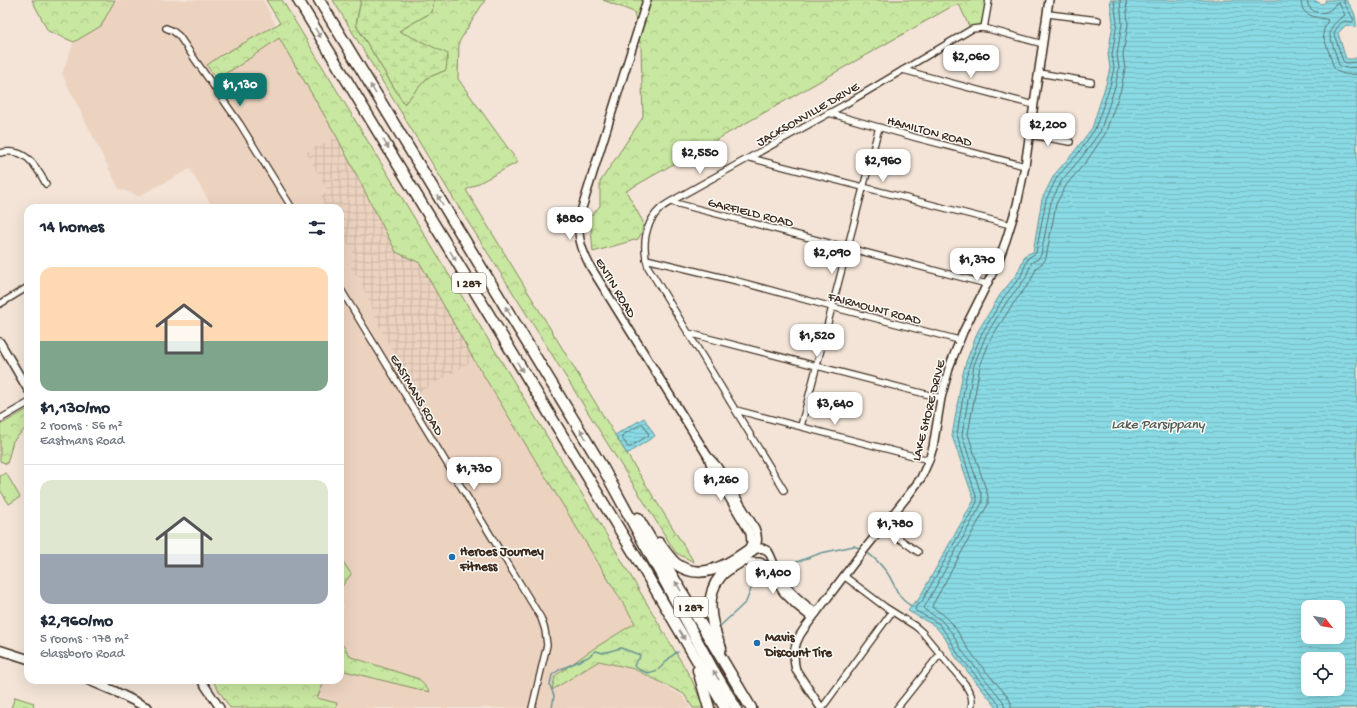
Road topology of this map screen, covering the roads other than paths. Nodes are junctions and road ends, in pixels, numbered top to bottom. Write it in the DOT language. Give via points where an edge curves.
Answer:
graph roads {
  1 [pos="298,0"];
  2 [pos="319,0"];
  3 [pos="648,0"];
  4 [pos="989,0"];
  5 [pos="1049,0"];
  6 [pos="1048,14"];
  7 [pos="1098,20"];
  8 [pos="166,28"];
  9 [pos="984,28"];
  10 [pos="1043,44"];
  11 [pos="903,70"];
  12 [pos="1039,73"];
  13 [pos="1091,82"];
  14 [pos="1034,105"];
  15 [pos="829,113"];
  16 [pos="879,128"];
  17 [pos="1030,135"];
  18 [pos="1070,142"];
  19 [pos="0,153"];
  20 [pos="750,158"];
  21 [pos="1025,166"];
  22 [pos="46,184"];
  23 [pos="863,187"];
  24 [pos="671,202"];
  25 [pos="290,204"];
  26 [pos="1012,225"];
  27 [pos="847,248"];
  28 [pos="646,260"];
  29 [pos="987,284"];
  30 [pos="24,289"];
  31 [pos="344,295"];
  32 [pos="0,304"];
  33 [pos="832,307"];
  34 [pos="688,333"];
  35 [pos="959,340"];
  36 [pos="0,342"];
  37 [pos="817,367"];
  38 [pos="24,383"];
  39 [pos="941,398"];
  40 [pos="24,405"];
  41 [pos="736,410"];
  42 [pos="0,419"];
  43 [pos="801,426"];
  44 [pos="929,460"];
  45 [pos="603,468"];
  46 [pos="784,490"];
  47 [pos="640,523"];
  48 [pos="884,525"];
  49 [pos="751,550"];
  50 [pos="918,552"];
  51 [pos="740,562"];
  52 [pos="844,576"];
  53 [pos="892,612"];
  54 [pos="814,616"];
  55 [pos="0,650"];
  56 [pos="692,650"];
  57 [pos="940,654"];
  58 [pos="24,658"];
  59 [pos="97,684"];
  60 [pos="204,684"];
  61 [pos="741,692"];
  62 [pos="148,708"];
  63 [pos="220,708"];
  64 [pos="532,708"];
  65 [pos="709,708"];
  66 [pos="725,708"];
  67 [pos="736,708"];
  68 [pos="751,708"];
  69 [pos="821,708"];
  70 [pos="897,708"];
  71 [pos="971,708"];
  1 -- 56 [label="highway, I 287, one-way"];
  45 -- 2 [label="highway, I 287, one-way"];
  3 -- 49 [label="street, ENTIN ROAD" via="579,217 578,232 590,266 707,455 712,469 750,533"];
  4 -- 9 [label="street"];
  5 -- 6 [label="street, LAKE SHORE DRIVE"];
  6 -- 7 [label="street"];
  6 -- 10 [label="street, LAKE SHORE DRIVE"];
  8 -- 25 [label="street" via="179,36 188,48 240,124"];
  9 -- 10 [label="street"];
  9 -- 11 [label="street, JACKSONVILLE DRIVE" via="972,29"];
  10 -- 12 [label="street, LAKE SHORE DRIVE"];
  11 -- 14 [label="street"];
  11 -- 15 [label="street, JACKSONVILLE DRIVE"];
  12 -- 13 [label="street"];
  12 -- 14 [label="street, LAKE SHORE DRIVE"];
  14 -- 17 [label="street, LAKE SHORE DRIVE"];
  15 -- 16 [label="street, HAMILTON ROAD"];
  15 -- 20 [label="street, JACKSONVILLE DRIVE"];
  16 -- 21 [label="street, HAMILTON ROAD"];
  16 -- 23 [label="street"];
  17 -- 18 [label="street"];
  17 -- 21 [label="street, LAKE SHORE DRIVE"];
  19 -- 22 [label="street" via="20,153 31,160"];
  20 -- 23 [label="street"];
  20 -- 24 [label="street, JACKSONVILLE DRIVE"];
  21 -- 26 [label="street, LAKE SHORE DRIVE"];
  23 -- 26 [label="street"];
  23 -- 27 [label="street"];
  24 -- 27 [label="street, GARFIELD ROAD"];
  24 -- 28 [label="street, JACKSONVILLE DRIVE" via="658,212 650,224 645,239"];
  26 -- 29 [label="street, LAKE SHORE DRIVE"];
  27 -- 29 [label="street, GARFIELD ROAD"];
  27 -- 33 [label="street"];
  28 -- 33 [label="street, FAIRMOUNT ROAD"];
  28 -- 34 [label="street, JACKSONVILLE DRIVE"];
  29 -- 35 [label="street, LAKE SHORE DRIVE"];
  30 -- 32 [label="street"];
  31 -- 64 [label="street, EASTMANS ROAD" via="541,618 547,645"];
  33 -- 35 [label="street, FAIRMOUNT ROAD"];
  33 -- 37 [label="street"];
  34 -- 37 [label="street"];
  34 -- 41 [label="street, JACKSONVILLE DRIVE"];
  35 -- 39 [label="street, LAKE SHORE DRIVE"];
  36 -- 38 [label="street"];
  37 -- 39 [label="street"];
  37 -- 43 [label="street"];
  39 -- 44 [label="street, LAKE SHORE DRIVE"];
  40 -- 42 [label="street"];
  41 -- 43 [label="street"];
  41 -- 46 [label="street, JACKSONVILLE DRIVE"];
  43 -- 44 [label="street"];
  44 -- 48 [label="street, LAKE SHORE DRIVE" via="921,478"];
  45 -- 47 [label="highway, I 287" via="619,485"];
  67 -- 45 [label="highway, one-way"];
  47 -- 49 [label="highway" via="652,531 675,562 688,570 713,570"];
  61 -- 47 [label="highway, I 287, one-way"];
  48 -- 50 [label="street"];
  48 -- 52 [label="street, LAKE SHORE DRIVE"];
  49 -- 51 [label="street" via="751,555"];
  49 -- 54 [label="street" via="768,551 780,578"];
  51 -- 54 [label="street" via="760,562 768,567 783,592 796,605"];
  51 -- 61 [label="highway" via="717,580 711,611 716,636"];
  52 -- 53 [label="street"];
  52 -- 54 [label="street, LAKE SHORE DRIVE"];
  53 -- 57 [label="street" via="922,632"];
  53 -- 69 [label="street"];
  54 -- 69 [label="street, LAKE SHORE DRIVE" via="800,634 794,648 794,663"];
  55 -- 58 [label="main road"];
  56 -- 65 [label="highway"];
  56 -- 66 [label="highway, I 287"];
  57 -- 70 [label="street"];
  57 -- 71 [label="street" via="969,691 972,698"];
  59 -- 62 [label="main road"];
  60 -- 63 [label="street"];
  61 -- 68 [label="highway, I 287"];
}
